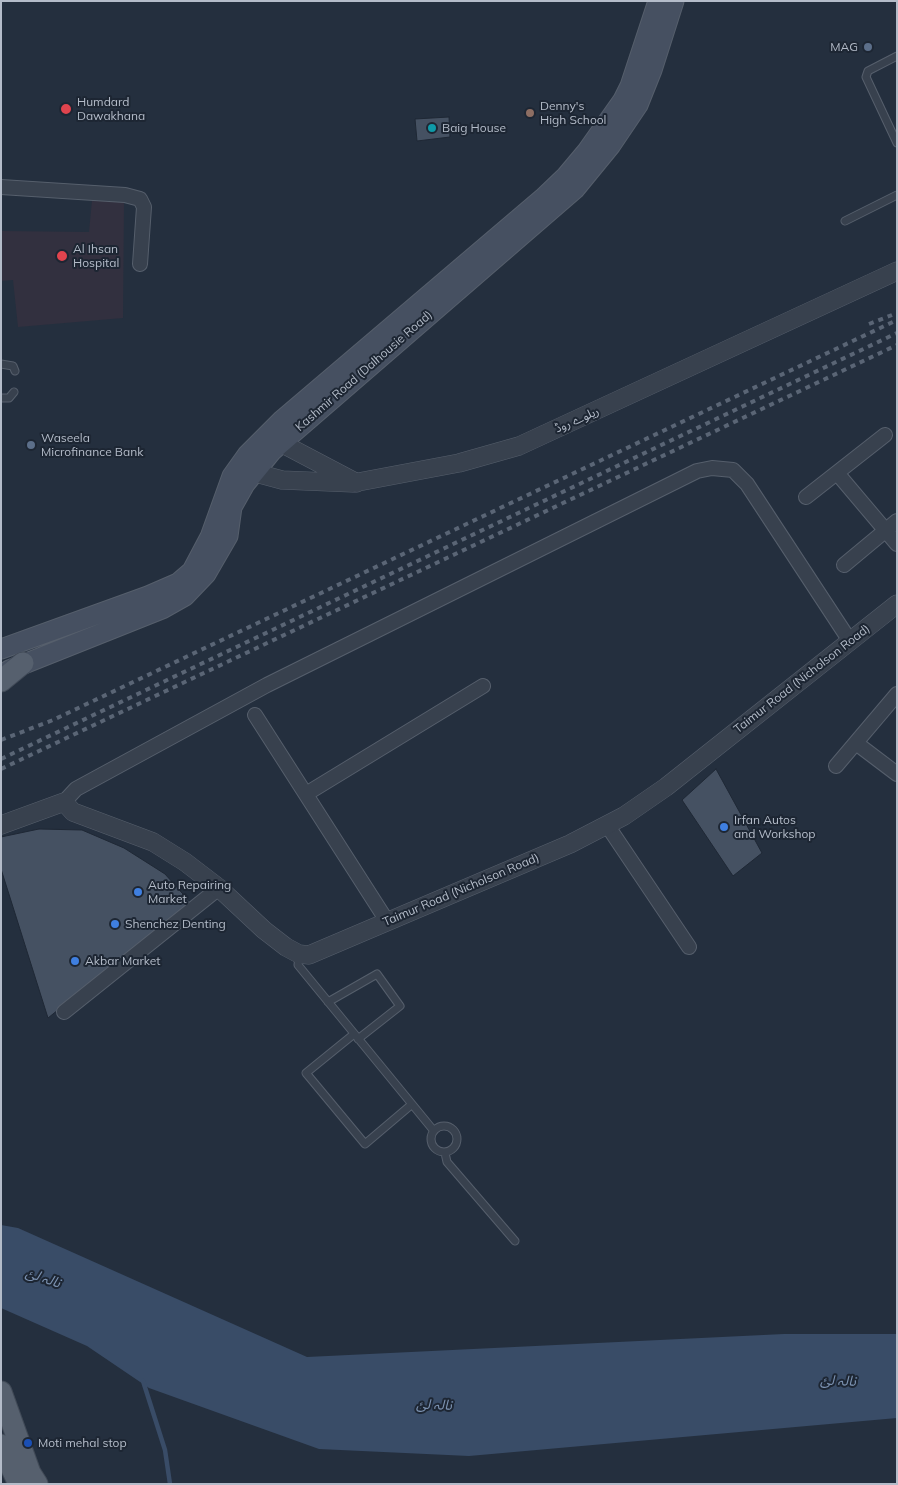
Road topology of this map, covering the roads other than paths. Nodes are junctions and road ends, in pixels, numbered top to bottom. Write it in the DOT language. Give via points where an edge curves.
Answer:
graph roads {
  1 [pos="658,1"];
  2 [pos="674,1"];
  3 [pos="897,56"];
  4 [pos="897,142"];
  5 [pos="1,187"];
  6 [pos="897,195"];
  7 [pos="845,221"];
  8 [pos="140,264"];
  9 [pos="897,271"];
  10 [pos="1,364"];
  11 [pos="15,371"];
  12 [pos="14,392"];
  13 [pos="1,398"];
  14 [pos="885,435"];
  15 [pos="275,438"];
  16 [pos="244,470"];
  17 [pos="837,473"];
  18 [pos="356,483"];
  19 [pos="806,497"];
  20 [pos="897,521"];
  21 [pos="885,531"];
  22 [pos="897,544"];
  23 [pos="844,565"];
  24 [pos="897,604"];
  25 [pos="850,641"];
  26 [pos="1,649"];
  27 [pos="23,663"];
  28 [pos="1,673"];
  29 [pos="1,681"];
  30 [pos="483,686"];
  31 [pos="897,694"];
  32 [pos="256,715"];
  33 [pos="856,743"];
  34 [pos="836,766"];
  35 [pos="897,774"];
  36 [pos="306,794"];
  37 [pos="64,802"];
  38 [pos="606,825"];
  39 [pos="1,826"];
  40 [pos="219,888"];
  41 [pos="387,921"];
  42 [pos="689,947"];
  43 [pos="299,954"];
  44 [pos="328,1002"];
  45 [pos="64,1012"];
  46 [pos="356,1036"];
  47 [pos="411,1104"];
  48 [pos="434,1131"];
  49 [pos="445,1153"];
  50 [pos="514,1241"];
  51 [pos="1,1392"];
  52 [pos="1,1445"];
  53 [pos="19,1484"];
  54 [pos="37,1484"];
  1 -- 15 [label="main road, Kashmir Road (Dalhousie Road)" via="639,64 623,100 566,176"];
  2 -- 15 [label="main road, Kashmir Road (Dalhousie Road)" via="638,105 575,189"];
  3 -- 4 [label="lane" via="868,71 866,77"];
  5 -- 8 [label="street" via="136,197 144,207"];
  6 -- 7 [label="lane"];
  9 -- 18 [label="street, ریلوے روڈ" via="519,446 459,463"];
  10 -- 11 [label="lane" via="13,366"];
  12 -- 13 [label="lane" via="9,398"];
  14 -- 17 [label="street"];
  15 -- 16 [label="main road, Kashmir Road (Dalhousie Road)"];
  15 -- 18 [label="street"];
  16 -- 18 [label="street, ریلوے روڈ" via="282,480"];
  16 -- 26 [label="main road, Kashmir Road (Dalhousie Road)" via="202,555 192,571 178,583"];
  16 -- 27 [label="main road, Kashmir Road (Dalhousie Road)" via="232,507 228,536 206,574 185,596 162,609"];
  17 -- 19 [label="street"];
  17 -- 21 [label="street"];
  20 -- 21 [label="street"];
  21 -- 22 [label="street"];
  21 -- 23 [label="street"];
  24 -- 25 [label="street, Taimur Road (Nicholson Road)"];
  25 -- 37 [label="street" via="747,484 732,470 712,468 697,471 267,684 76,789"];
  25 -- 38 [label="street, Taimur Road (Nicholson Road)" via="666,787"];
  27 -- 28 [label="main road, Kashmir Road (Dalhousie Road)"];
  27 -- 29 [label="main road"];
  30 -- 36 [label="street"];
  31 -- 33 [label="street"];
  32 -- 36 [label="street"];
  33 -- 34 [label="street"];
  33 -- 35 [label="street"];
  36 -- 41 [label="street"];
  37 -- 39 [label="street"];
  37 -- 40 [label="street" via="73,812 153,842"];
  38 -- 41 [label="street, Taimur Road (Nicholson Road)" via="570,844"];
  38 -- 42 [label="street"];
  40 -- 43 [label="street" via="264,930"];
  40 -- 45 [label="street"];
  41 -- 43 [label="street, Taimur Road (Nicholson Road)" via="309,955"];
  43 -- 44 [label="lane" via="298,965"];
  44 -- 46 [label="lane"];
  44 -- 46 [label="lane" via="377,974 400,1006"];
  46 -- 47 [label="lane"];
  46 -- 47 [label="lane" via="306,1073 366,1144"];
  47 -- 48 [label="lane"];
  48 -- 49 [label="lane" via="432,1145"];
  48 -- 49 [label="lane" via="440,1126 448,1126 458,1136 457,1144"];
  49 -- 50 [label="lane" via="447,1162"];
  51 -- 54 [label="main road" via="30,1473"];
  52 -- 53 [label="main road"];
}
